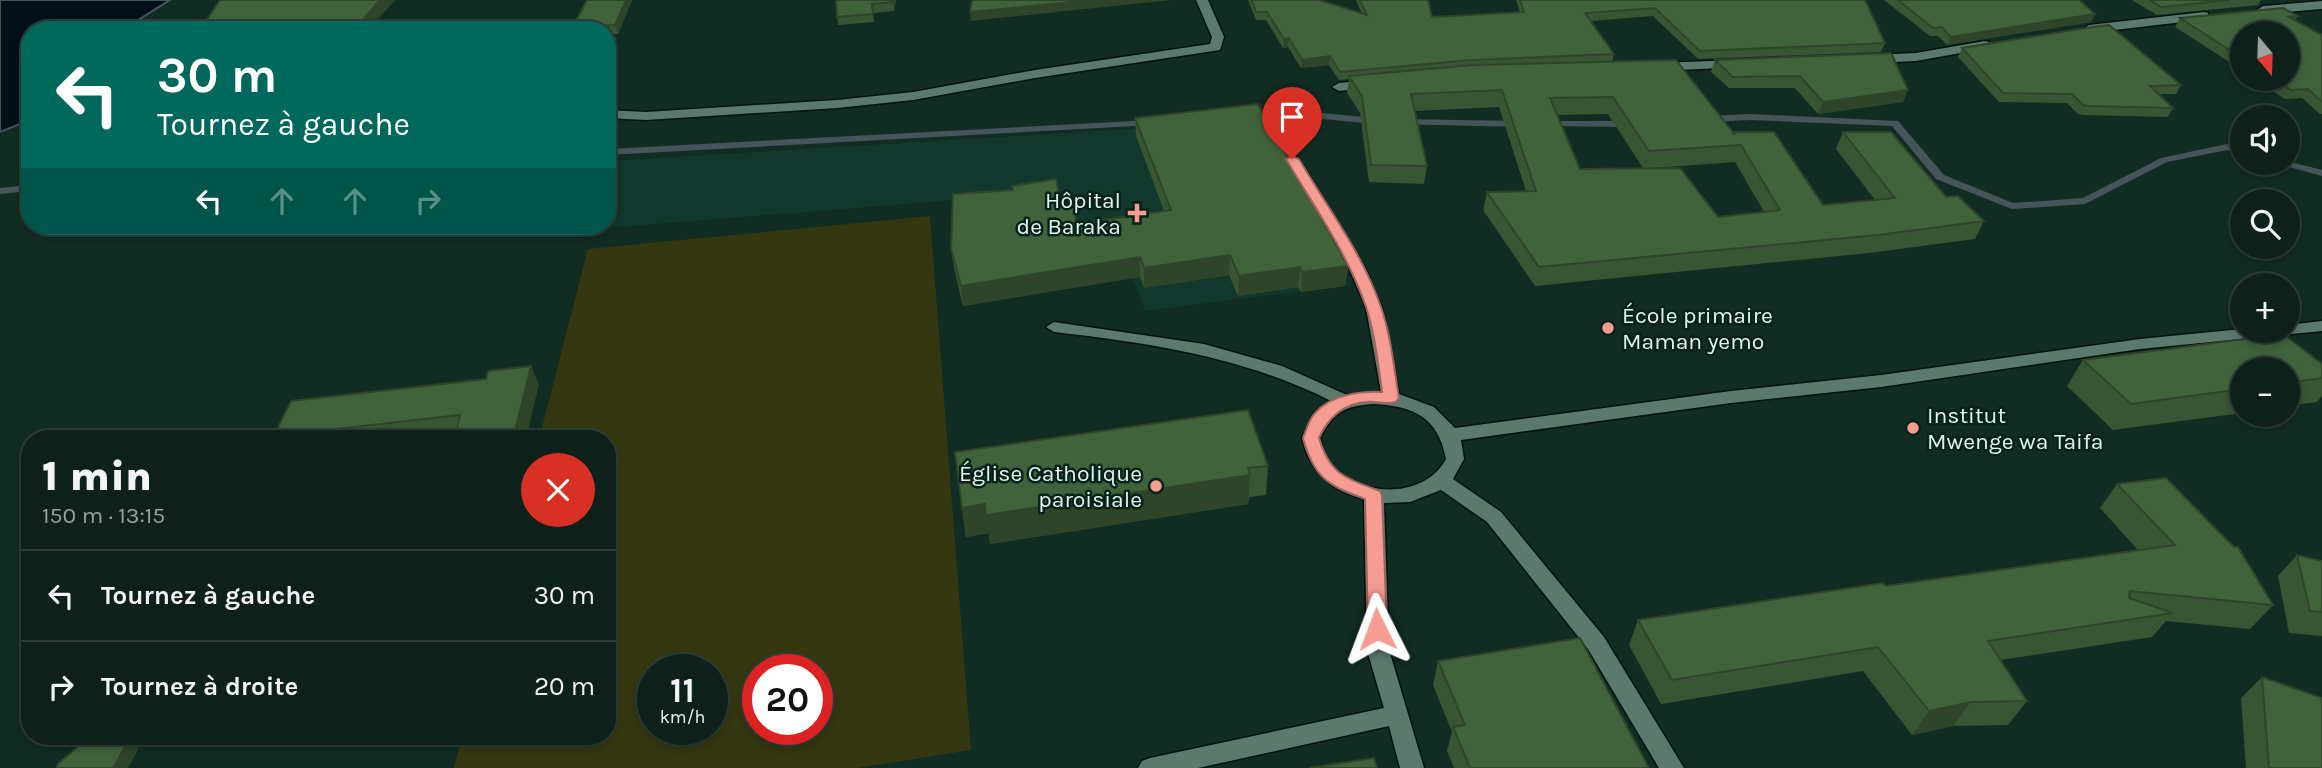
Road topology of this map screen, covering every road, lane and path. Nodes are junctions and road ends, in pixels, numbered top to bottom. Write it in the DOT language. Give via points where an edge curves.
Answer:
graph roads {
  1 [pos="1202,0"];
  2 [pos="2321,2"];
  3 [pos="2254,11"];
  4 [pos="2214,15"];
  5 [pos="2074,31"];
  6 [pos="1995,44"];
  7 [pos="1863,59"];
  8 [pos="1755,63"];
  9 [pos="1648,67"];
  10 [pos="1387,82"];
  11 [pos="1339,88"];
  12 [pos="616,114"];
  13 [pos="628,115"];
  14 [pos="616,120"];
  15 [pos="1292,159"];
  16 [pos="2322,326"];
  17 [pos="1054,327"];
  18 [pos="2300,329"];
  19 [pos="2230,336"];
  20 [pos="1391,398"];
  21 [pos="1345,401"];
  22 [pos="1450,435"];
  23 [pos="1442,481"];
  24 [pos="1374,495"];
  25 [pos="1396,715"];
  26 [pos="1150,768"];
  27 [pos="1412,768"];
  28 [pos="1672,768"];
  1 -- 13 [label="street" via="1218,37 1216,47 913,96"];
  2 -- 3 [label="street"];
  4 -- 5 [label="street"];
  6 -- 7 [label="street" via="1916,57"];
  8 -- 9 [label="street"];
  10 -- 11 [label="street"];
  12 -- 13 [label="street"];
  13 -- 14 [label="street"];
  15 -- 20 [label="street" via="1358,270 1374,308"];
  16 -- 18 [label="street"];
  17 -- 21 [label="street" via="1130,336 1255,362 1311,382"];
  19 -- 22 [label="street"];
  20 -- 21 [label="street"];
  20 -- 22 [label="street" via="1416,405"];
  21 -- 24 [label="street" via="1321,416 1311,438 1318,462 1340,483"];
  22 -- 23 [label="street" via="1455,459"];
  23 -- 24 [label="street" via="1412,495"];
  23 -- 28 [label="street" via="1494,517 1596,643"];
  24 -- 25 [label="street" via="1378,650"];
  25 -- 26 [label="street"];
  25 -- 27 [label="street"];
}
